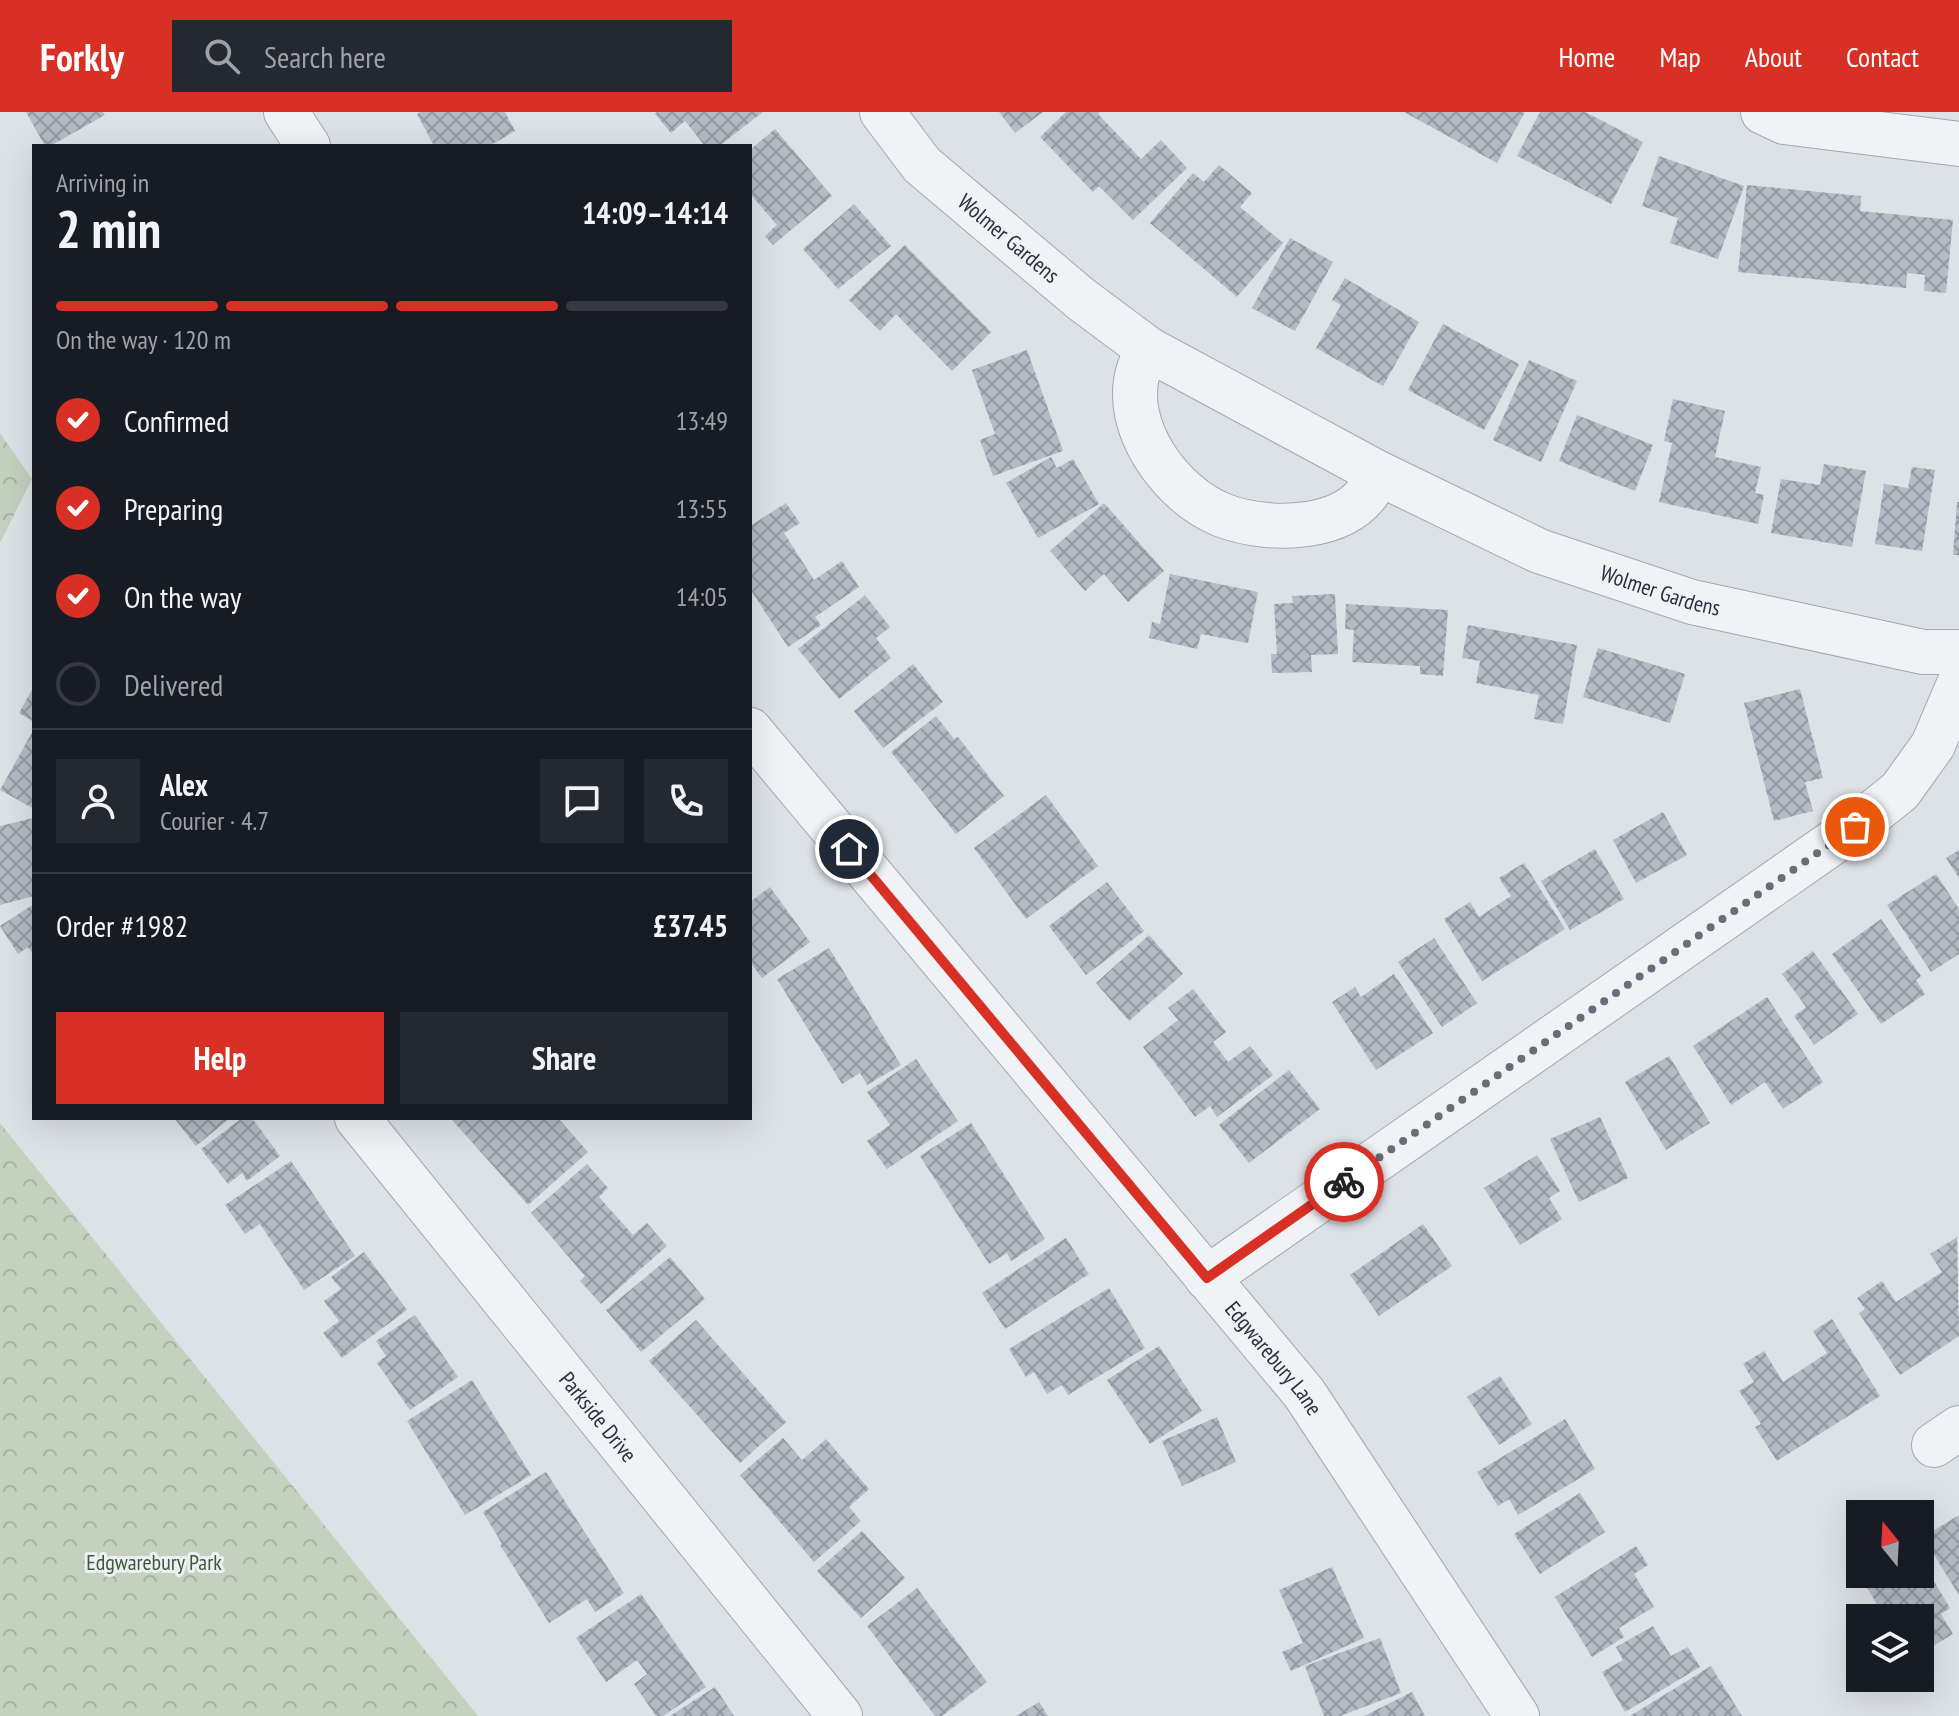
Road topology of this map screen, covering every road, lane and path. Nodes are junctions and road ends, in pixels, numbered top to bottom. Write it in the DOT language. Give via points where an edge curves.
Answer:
graph roads {
  1 [pos="286,112"];
  2 [pos="882,112"];
  3 [pos="1763,112"];
  4 [pos="307,144"];
  5 [pos="1959,144"];
  6 [pos="1148,349"];
  7 [pos="1378,473"];
  8 [pos="1959,652"];
  9 [pos="1959,684"];
  10 [pos="752,732"];
  11 [pos="359,1120"];
  12 [pos="1207,1278"];
  13 [pos="840,1716"];
  14 [pos="1517,1716"];
  1 -- 4 [label="street"];
  2 -- 6 [label="street, Wolmer Gardens" via="922,165"];
  3 -- 5 [label="street" via="1784,122"];
  6 -- 7 [label="street, Wolmer Gardens"];
  6 -- 7 [label="street" via="1135,397 1145,441 1170,477 1220,514 1288,527 1323,522 1345,513 1366,494"];
  7 -- 8 [label="street, Wolmer Gardens" via="1539,551 1692,602 1923,652"];
  9 -- 12 [label="street" via="1933,745 1917,768 1900,791 1855,827"];
  10 -- 12 [label="street, Edgwarebury Lane"];
  11 -- 13 [label="street, Parkside Drive"];
  12 -- 14 [label="street, Edgwarebury Lane" via="1304,1393"];
}
